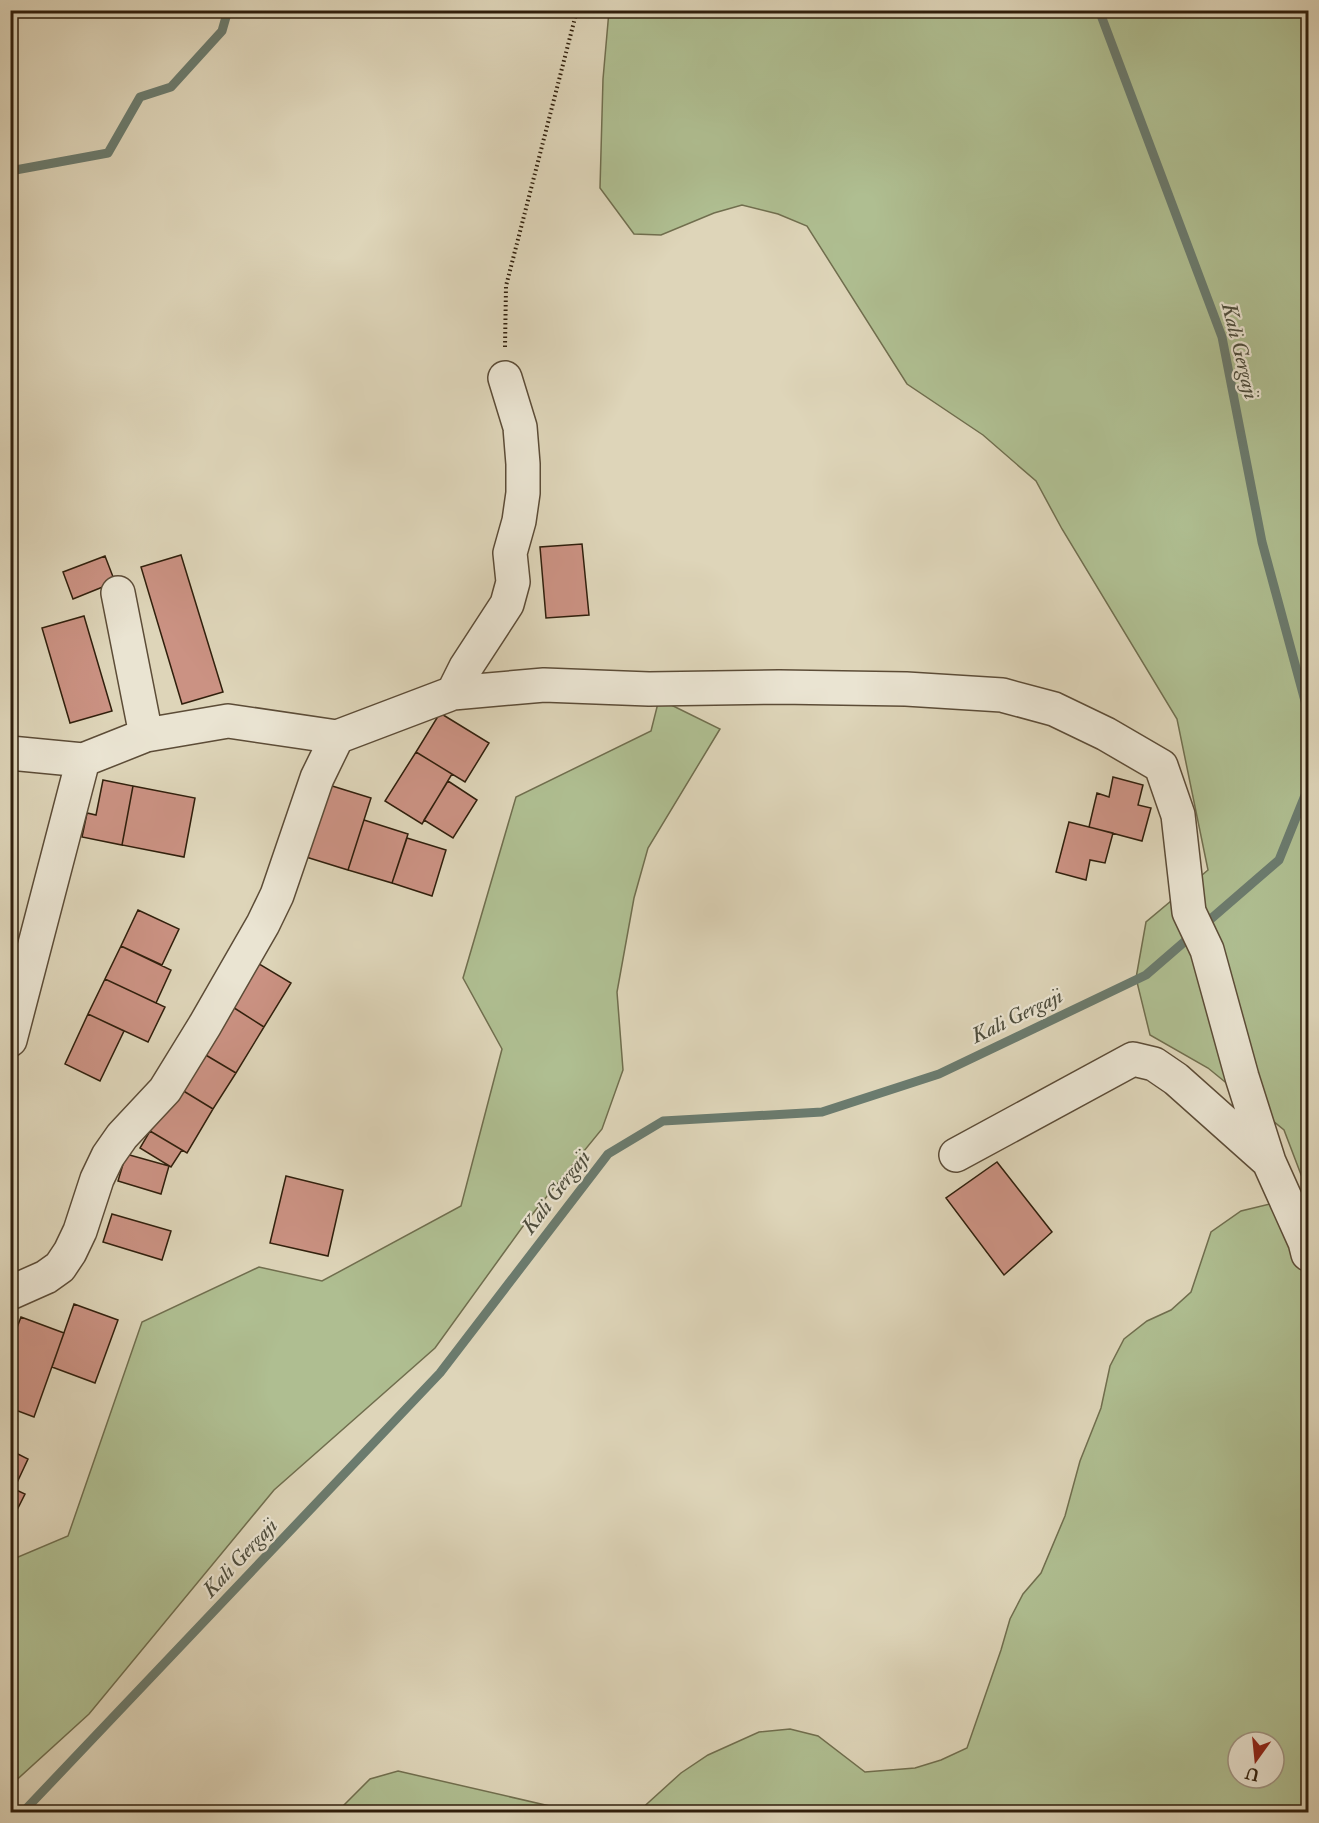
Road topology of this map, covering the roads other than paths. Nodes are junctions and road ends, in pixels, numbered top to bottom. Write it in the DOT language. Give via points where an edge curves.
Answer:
graph roads {
  1 [pos="505,378"];
  2 [pos="118,593"];
  3 [pos="453,693"];
  4 [pos="146,735"];
  5 [pos="337,736"];
  6 [pos="10,753"];
  7 [pos="83,760"];
  8 [pos="10,1040"];
  9 [pos="956,1155"];
  10 [pos="1269,1162"];
  11 [pos="1308,1254"];
  12 [pos="10,1293"];
  1 -- 3 [label="street" via="520,427 523,464 519,521 510,553 513,582 507,604"];
  2 -- 4 [label="street"];
  3 -- 5 [label="street"];
  3 -- 10 [label="street" via="544,685 906,689 1002,695 1053,709 1106,734 1161,766 1178,815 1189,912 1207,950"];
  4 -- 5 [label="street" via="228,721"];
  4 -- 7 [label="street"];
  5 -- 12 [label="street" via="317,778 277,895 205,1025 165,1090 108,1156 80,1231 60,1267"];
  6 -- 7 [label="street"];
  7 -- 8 [label="street"];
  9 -- 10 [label="street" via="1133,1059 1154,1064 1176,1079"];
  10 -- 11 [label="street"];
}
